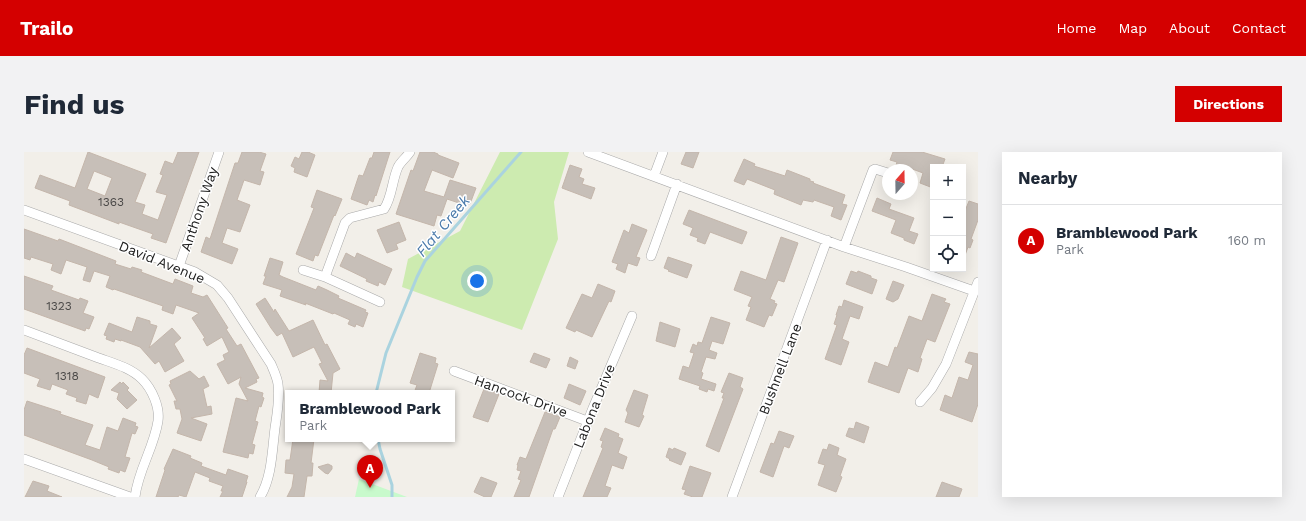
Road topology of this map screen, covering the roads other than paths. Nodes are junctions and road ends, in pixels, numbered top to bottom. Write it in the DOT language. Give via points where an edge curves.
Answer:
graph roads {
  1 [pos="218,152"];
  2 [pos="410,152"];
  3 [pos="588,152"];
  4 [pos="662,152"];
  5 [pos="882,171"];
  6 [pos="654,176"];
  7 [pos="677,184"];
  8 [pos="24,210"];
  9 [pos="828,240"];
  10 [pos="844,247"];
  11 [pos="651,256"];
  12 [pos="179,266"];
  13 [pos="303,270"];
  14 [pos="325,277"];
  15 [pos="978,282"];
  16 [pos="974,291"];
  17 [pos="380,302"];
  18 [pos="632,316"];
  19 [pos="24,330"];
  20 [pos="454,371"];
  21 [pos="920,402"];
  22 [pos="587,421"];
  23 [pos="24,459"];
  24 [pos="130,497"];
  25 [pos="135,497"];
  26 [pos="260,497"];
  27 [pos="558,497"];
  28 [pos="732,497"];
  1 -- 12 [label="street, Anthony Way"];
  2 -- 14 [label="street" via="399,165 384,209 350,218 344,223"];
  3 -- 6 [label="street"];
  4 -- 6 [label="street"];
  5 -- 10 [label="street" via="873,170"];
  6 -- 7 [label="street"];
  7 -- 9 [label="street"];
  7 -- 11 [label="street"];
  8 -- 12 [label="street, David Avenue"];
  9 -- 10 [label="street"];
  9 -- 28 [label="street, Bushnell Lane"];
  10 -- 16 [label="street"];
  12 -- 26 [label="street, David Avenue" via="217,285 228,298 276,375 278,401 272,452 267,484"];
  13 -- 14 [label="street"];
  14 -- 17 [label="street"];
  15 -- 16 [label="street"];
  16 -- 21 [label="street" via="946,364"];
  18 -- 22 [label="street, Labona Drive"];
  19 -- 25 [label="street" via="122,366 150,388 158,419 153,441 138,478"];
  20 -- 22 [label="street, Hancock Drive"];
  22 -- 27 [label="street, Labona Drive"];
  23 -- 24 [label="street"];
}
